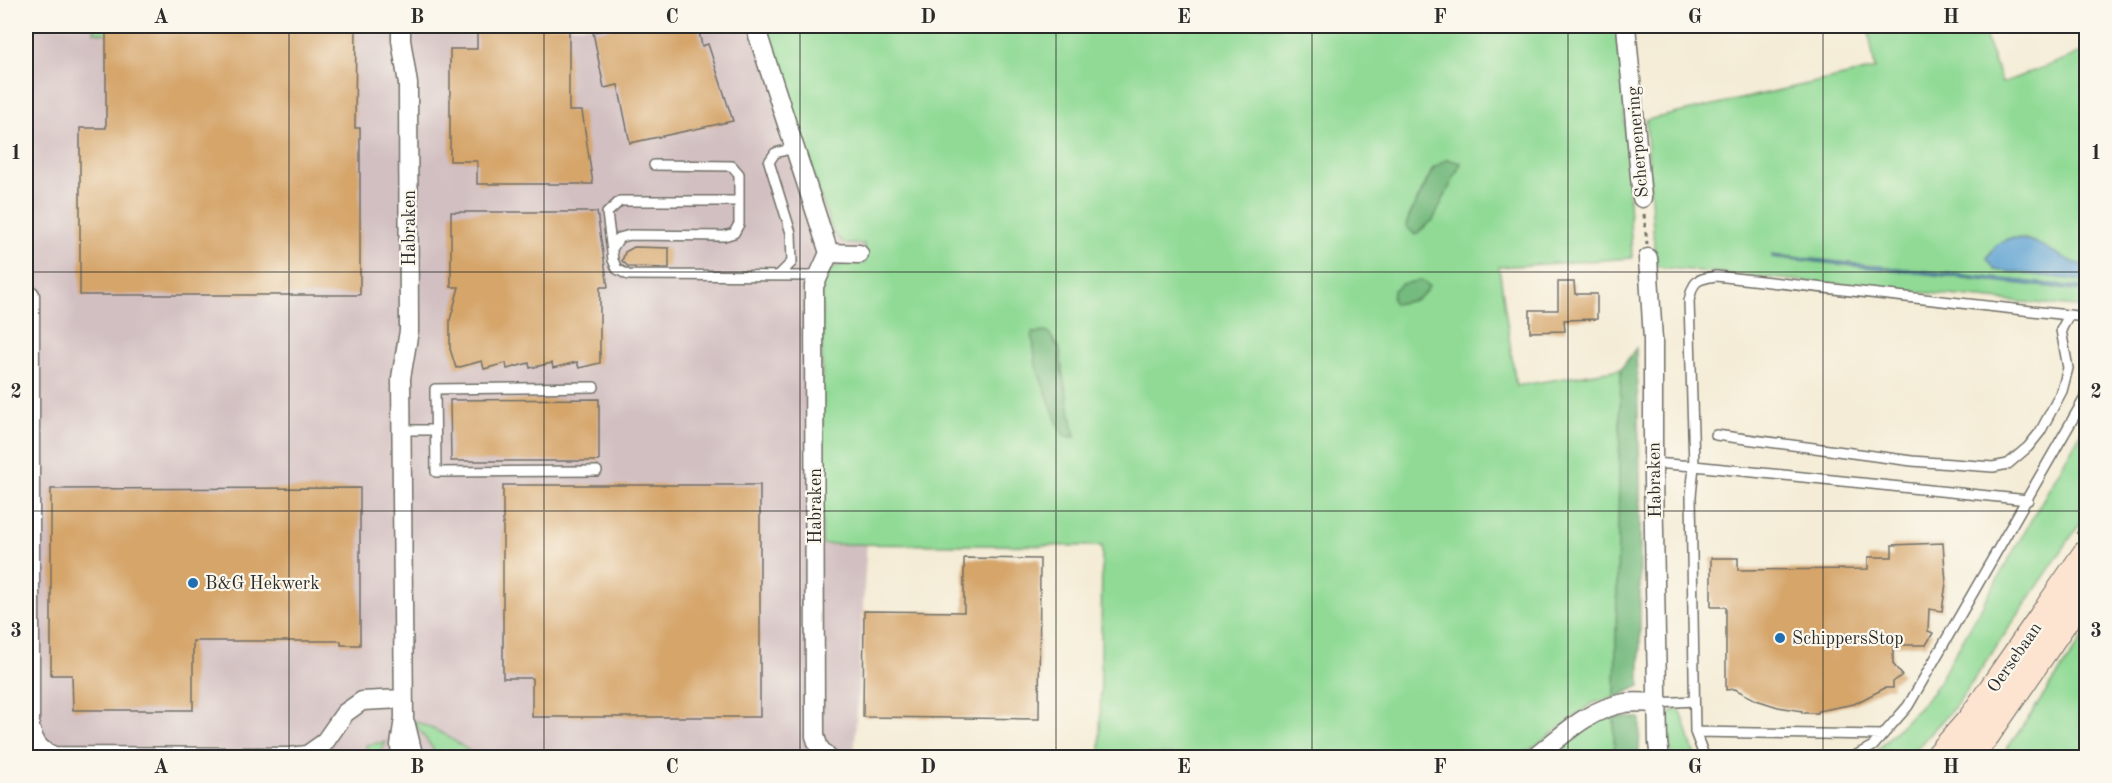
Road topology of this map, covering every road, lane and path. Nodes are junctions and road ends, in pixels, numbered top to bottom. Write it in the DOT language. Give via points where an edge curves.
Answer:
graph roads {
  1 [pos="400,26"];
  2 [pos="755,26"];
  3 [pos="1626,26"];
  4 [pos="794,148"];
  5 [pos="654,165"];
  6 [pos="1642,198"];
  7 [pos="739,201"];
  8 [pos="612,249"];
  9 [pos="828,254"];
  10 [pos="859,254"];
  11 [pos="1648,258"];
  12 [pos="778,276"];
  13 [pos="818,276"];
  14 [pos="30,295"];
  15 [pos="2069,315"];
  16 [pos="2086,317"];
  17 [pos="594,387"];
  18 [pos="2086,396"];
  19 [pos="401,430"];
  20 [pos="435,430"];
  21 [pos="1716,435"];
  22 [pos="1653,463"];
  23 [pos="1694,466"];
  24 [pos="597,471"];
  25 [pos="2028,500"];
  26 [pos="2086,553"];
  27 [pos="2086,591"];
  28 [pos="402,699"];
  29 [pos="1694,701"];
  30 [pos="1657,703"];
  31 [pos="404,718"];
  32 [pos="1695,732"];
  33 [pos="1883,735"];
  34 [pos="1657,753"];
  35 [pos="1864,754"];
  36 [pos="400,758"];
  37 [pos="414,758"];
  38 [pos="828,758"];
  39 [pos="1534,758"];
  40 [pos="1705,758"];
  41 [pos="1851,758"];
  42 [pos="1937,758"];
  43 [pos="1967,758"];
  1 -- 19 [label="street, Habraken" via="408,84 409,320 401,378"];
  2 -- 4 [label="street"];
  3 -- 6 [label="street, Scherpenering"];
  4 -- 9 [label="street"];
  4 -- 12 [label="lane" via="775,153 769,162 791,233 792,262"];
  5 -- 7 [label="lane" via="732,165 739,174"];
  6 -- 11 [label="path, Scherpenering"];
  7 -- 8 [label="lane" via="739,224 734,233 630,235 620,238"];
  7 -- 8 [label="lane" via="620,201 607,213"];
  8 -- 12 [label="lane" via="617,269 627,275"];
  9 -- 10 [label="street"];
  9 -- 13 [label="street, Habraken"];
  11 -- 22 [label="street, Habraken"];
  12 -- 13 [label="lane"];
  13 -- 38 [label="street, Habraken" via="814,286 815,736"];
  14 -- 28 [label="street" via="30,728 35,744 54,756 289,758 307,755 324,743 345,713 362,701"];
  15 -- 16 [label="lane"];
  15 -- 21 [label="lane" via="2061,330 2068,368 2062,391 2040,432 2008,464 1993,467 1912,461"];
  15 -- 23 [label="lane" via="1716,276 1701,279 1693,285 1689,301"];
  17 -- 20 [label="lane" via="435,389"];
  18 -- 25 [label="lane"];
  19 -- 20 [label="lane"];
  19 -- 28 [label="street, Habraken"];
  20 -- 24 [label="lane" via="436,472"];
  22 -- 23 [label="lane"];
  22 -- 30 [label="street, Habraken"];
  23 -- 25 [label="lane"];
  23 -- 29 [label="lane"];
  25 -- 33 [label="lane" via="1908,706"];
  26 -- 42 [label="main road, Oersebaan" via="1971,719"];
  27 -- 43 [label="main road, Oersebaan"];
  28 -- 31 [label="street, Habraken"];
  29 -- 30 [label="lane"];
  29 -- 32 [label="lane"];
  30 -- 34 [label="street, Habraken"];
  30 -- 39 [label="street" via="1627,702 1604,708 1584,718"];
  31 -- 36 [label="street, Habraken"];
  31 -- 37 [label="street, Habraken"];
  32 -- 33 [label="lane"];
  32 -- 40 [label="lane"];
  33 -- 35 [label="lane"];
  35 -- 41 [label="lane"];
}
